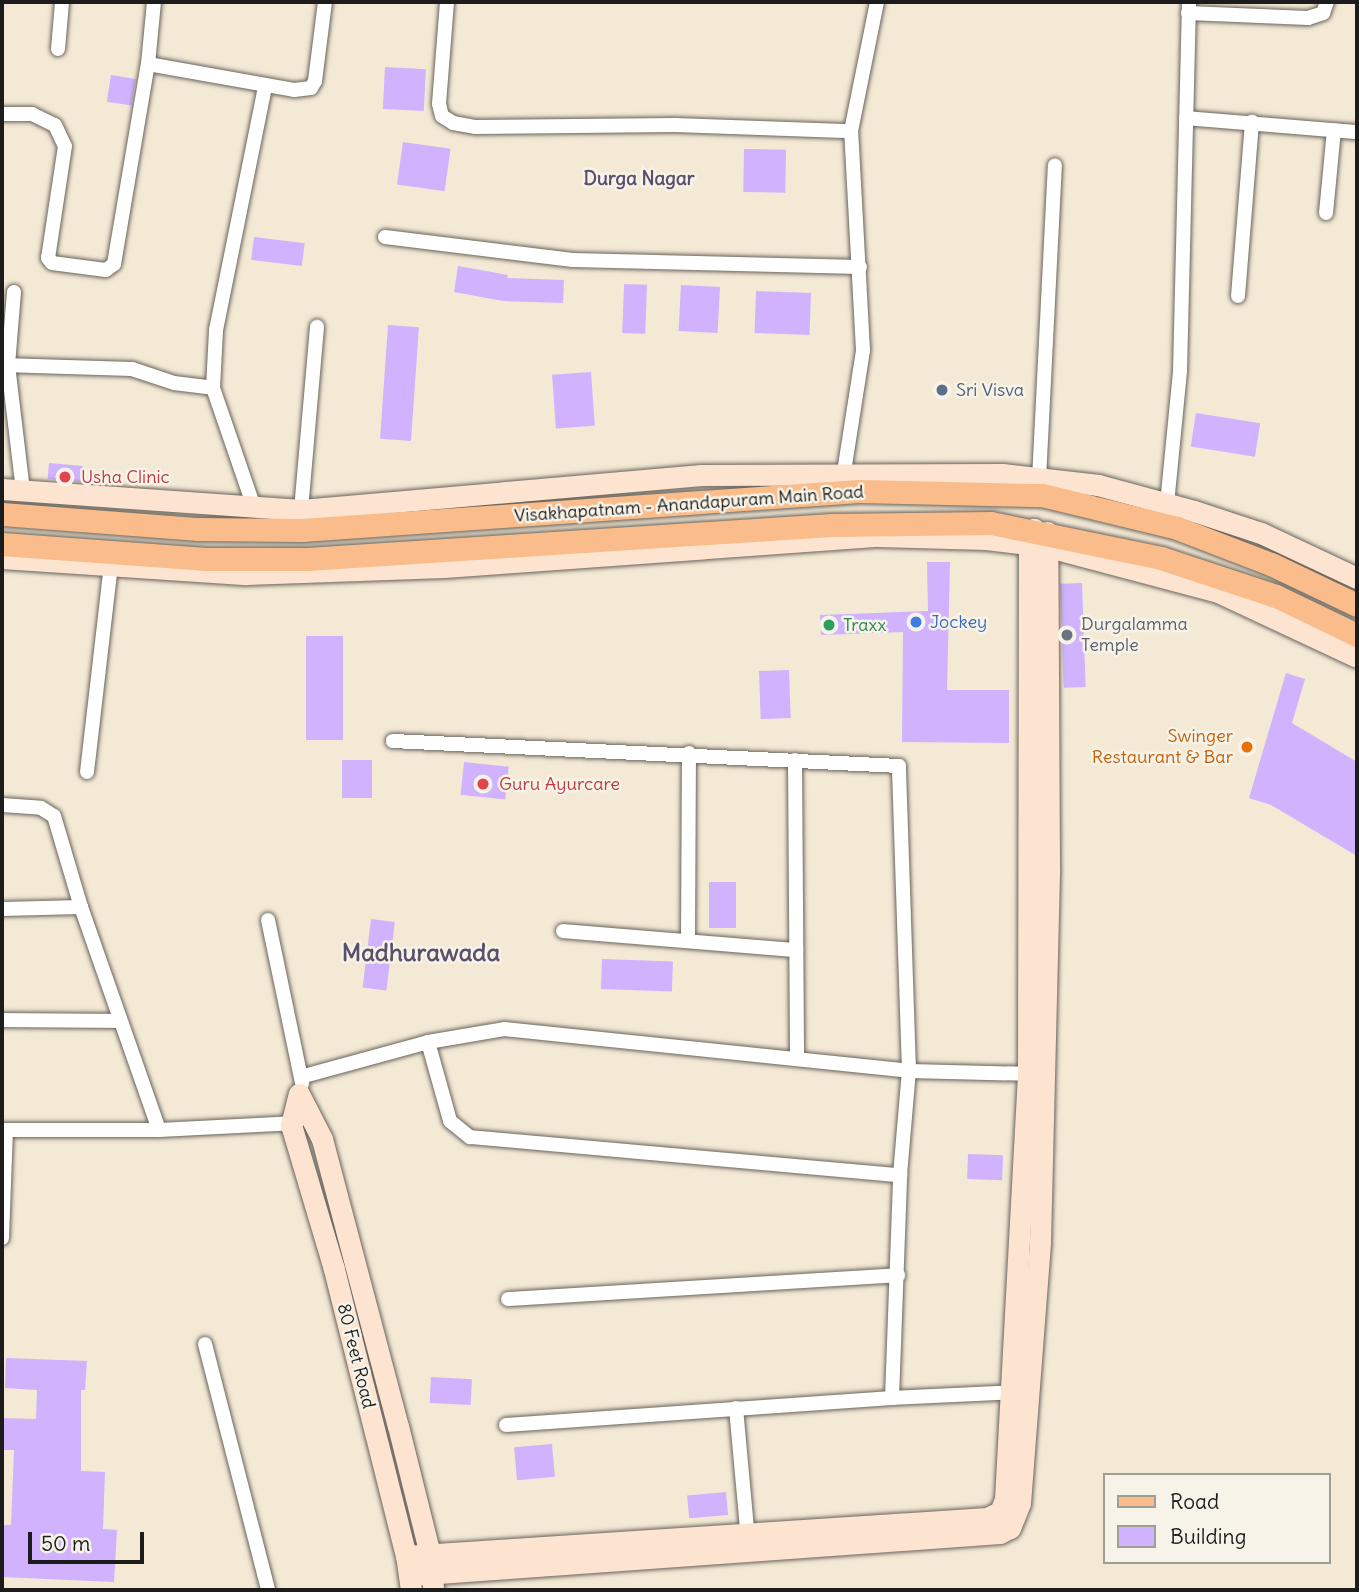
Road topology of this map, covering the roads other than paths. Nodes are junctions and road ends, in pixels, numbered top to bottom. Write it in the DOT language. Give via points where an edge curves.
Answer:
graph roads {
  1 [pos="62,2"];
  2 [pos="154,2"];
  3 [pos="324,2"];
  4 [pos="447,2"];
  5 [pos="877,2"];
  6 [pos="1327,2"];
  7 [pos="1189,7"];
  8 [pos="58,49"];
  9 [pos="148,64"];
  10 [pos="265,86"];
  11 [pos="2,114"];
  12 [pos="1186,118"];
  13 [pos="1252,122"];
  14 [pos="1334,130"];
  15 [pos="851,131"];
  16 [pos="1357,132"];
  17 [pos="1055,165"];
  18 [pos="1326,213"];
  19 [pos="385,237"];
  20 [pos="860,267"];
  21 [pos="14,292"];
  22 [pos="1238,296"];
  23 [pos="317,327"];
  24 [pos="5,365"];
  25 [pos="212,388"];
  26 [pos="844,472"];
  27 [pos="1039,479"];
  28 [pos="12,490"];
  29 [pos="1167,504"];
  30 [pos="255,510"];
  31 [pos="301,510"];
  32 [pos="2,514"];
  33 [pos="1039,538"];
  34 [pos="2,544"];
  35 [pos="2,558"];
  36 [pos="111,566"];
  37 [pos="1357,578"];
  38 [pos="1357,605"];
  39 [pos="1357,635"];
  40 [pos="1357,657"];
  41 [pos="393,741"];
  42 [pos="689,753"];
  43 [pos="795,760"];
  44 [pos="87,772"];
  45 [pos="2,805"];
  46 [pos="81,907"];
  47 [pos="2,909"];
  48 [pos="268,920"];
  49 [pos="563,931"];
  50 [pos="688,940"];
  51 [pos="796,950"];
  52 [pos="2,1020"];
  53 [pos="120,1021"];
  54 [pos="428,1042"];
  55 [pos="797,1059"];
  56 [pos="909,1071"];
  57 [pos="1036,1074"];
  58 [pos="301,1085"];
  59 [pos="302,1122"];
  60 [pos="4,1130"];
  61 [pos="159,1130"];
  62 [pos="900,1175"];
  63 [pos="2,1238"];
  64 [pos="898,1276"];
  65 [pos="508,1299"];
  66 [pos="205,1344"];
  67 [pos="1021,1391"];
  68 [pos="892,1398"];
  69 [pos="736,1408"];
  70 [pos="506,1424"];
  71 [pos="748,1541"];
  72 [pos="431,1572"];
  73 [pos="409,1574"];
  74 [pos="268,1590"];
  1 -- 8 [label="street"];
  2 -- 9 [label="street"];
  3 -- 10 [label="street" via="311,88"];
  4 -- 15 [label="street" via="439,104 442,116 453,123 475,127 647,125"];
  5 -- 15 [label="street"];
  6 -- 7 [label="street" via="1323,13 1308,18"];
  7 -- 12 [label="street"];
  9 -- 10 [label="street"];
  9 -- 11 [label="street" via="114,264 106,270 52,263 48,258 65,146 55,125 32,114"];
  10 -- 25 [label="street" via="216,330"];
  12 -- 13 [label="street"];
  12 -- 29 [label="street" via="1180,371"];
  13 -- 14 [label="street"];
  13 -- 22 [label="street"];
  14 -- 16 [label="street"];
  14 -- 18 [label="street"];
  15 -- 20 [label="street"];
  17 -- 27 [label="street"];
  19 -- 20 [label="street" via="573,260"];
  20 -- 26 [label="street" via="863,350"];
  21 -- 24 [label="street"];
  23 -- 31 [label="street"];
  24 -- 25 [label="street" via="132,369 174,383"];
  24 -- 28 [label="street"];
  25 -- 30 [label="street"];
  26 -- 27 [label="street"];
  26 -- 31 [label="street" via="701,475"];
  27 -- 29 [label="street" via="1098,485"];
  28 -- 30 [label="street"];
  29 -- 37 [label="street" via="1262,533"];
  30 -- 31 [label="street"];
  32 -- 38 [label="main road, Visakhapatnam - Anandapuram Main Road" via="198,529 302,530 859,491 1042,495 1177,528 1271,564"];
  33 -- 34 [label="main road, Visakhapatnam - Anandapuram Main Road" via="991,523 831,525 307,559 206,559"];
  33 -- 36 [label="street" via="878,536 431,568 246,574"];
  33 -- 39 [label="main road, Visakhapatnam - Anandapuram Main Road" via="1161,558 1251,588"];
  33 -- 40 [label="street" via="1217,592"];
  33 -- 57 [label="street" via="1049,867"];
  35 -- 36 [label="street"];
  36 -- 44 [label="street"];
  41 -- 42 [label="street"];
  42 -- 43 [label="street"];
  42 -- 50 [label="street"];
  43 -- 51 [label="street"];
  43 -- 56 [label="street" via="899,766"];
  45 -- 46 [label="street" via="41,808 54,816"];
  46 -- 47 [label="street"];
  46 -- 53 [label="street"];
  48 -- 58 [label="street"];
  49 -- 50 [label="street"];
  50 -- 51 [label="street"];
  51 -- 55 [label="street"];
  52 -- 53 [label="street"];
  53 -- 61 [label="street"];
  54 -- 55 [label="street" via="504,1029"];
  54 -- 58 [label="street"];
  54 -- 62 [label="street" via="450,1121 470,1137"];
  55 -- 56 [label="street"];
  56 -- 57 [label="street"];
  56 -- 62 [label="street"];
  57 -- 67 [label="street"];
  58 -- 59 [label="street"];
  59 -- 61 [label="street"];
  59 -- 72 [label="street" via="322,1139"];
  59 -- 73 [label="street, 80 Feet Road"];
  60 -- 61 [label="street"];
  60 -- 63 [label="street"];
  62 -- 64 [label="street"];
  64 -- 65 [label="street"];
  64 -- 68 [label="street"];
  66 -- 74 [label="street"];
  67 -- 68 [label="street"];
  67 -- 71 [label="street" via="1018,1515 1010,1528 1000,1533"];
  68 -- 69 [label="street"];
  69 -- 70 [label="street"];
  69 -- 71 [label="street"];
  71 -- 72 [label="street"];
  72 -- 73 [label="street"];
}
